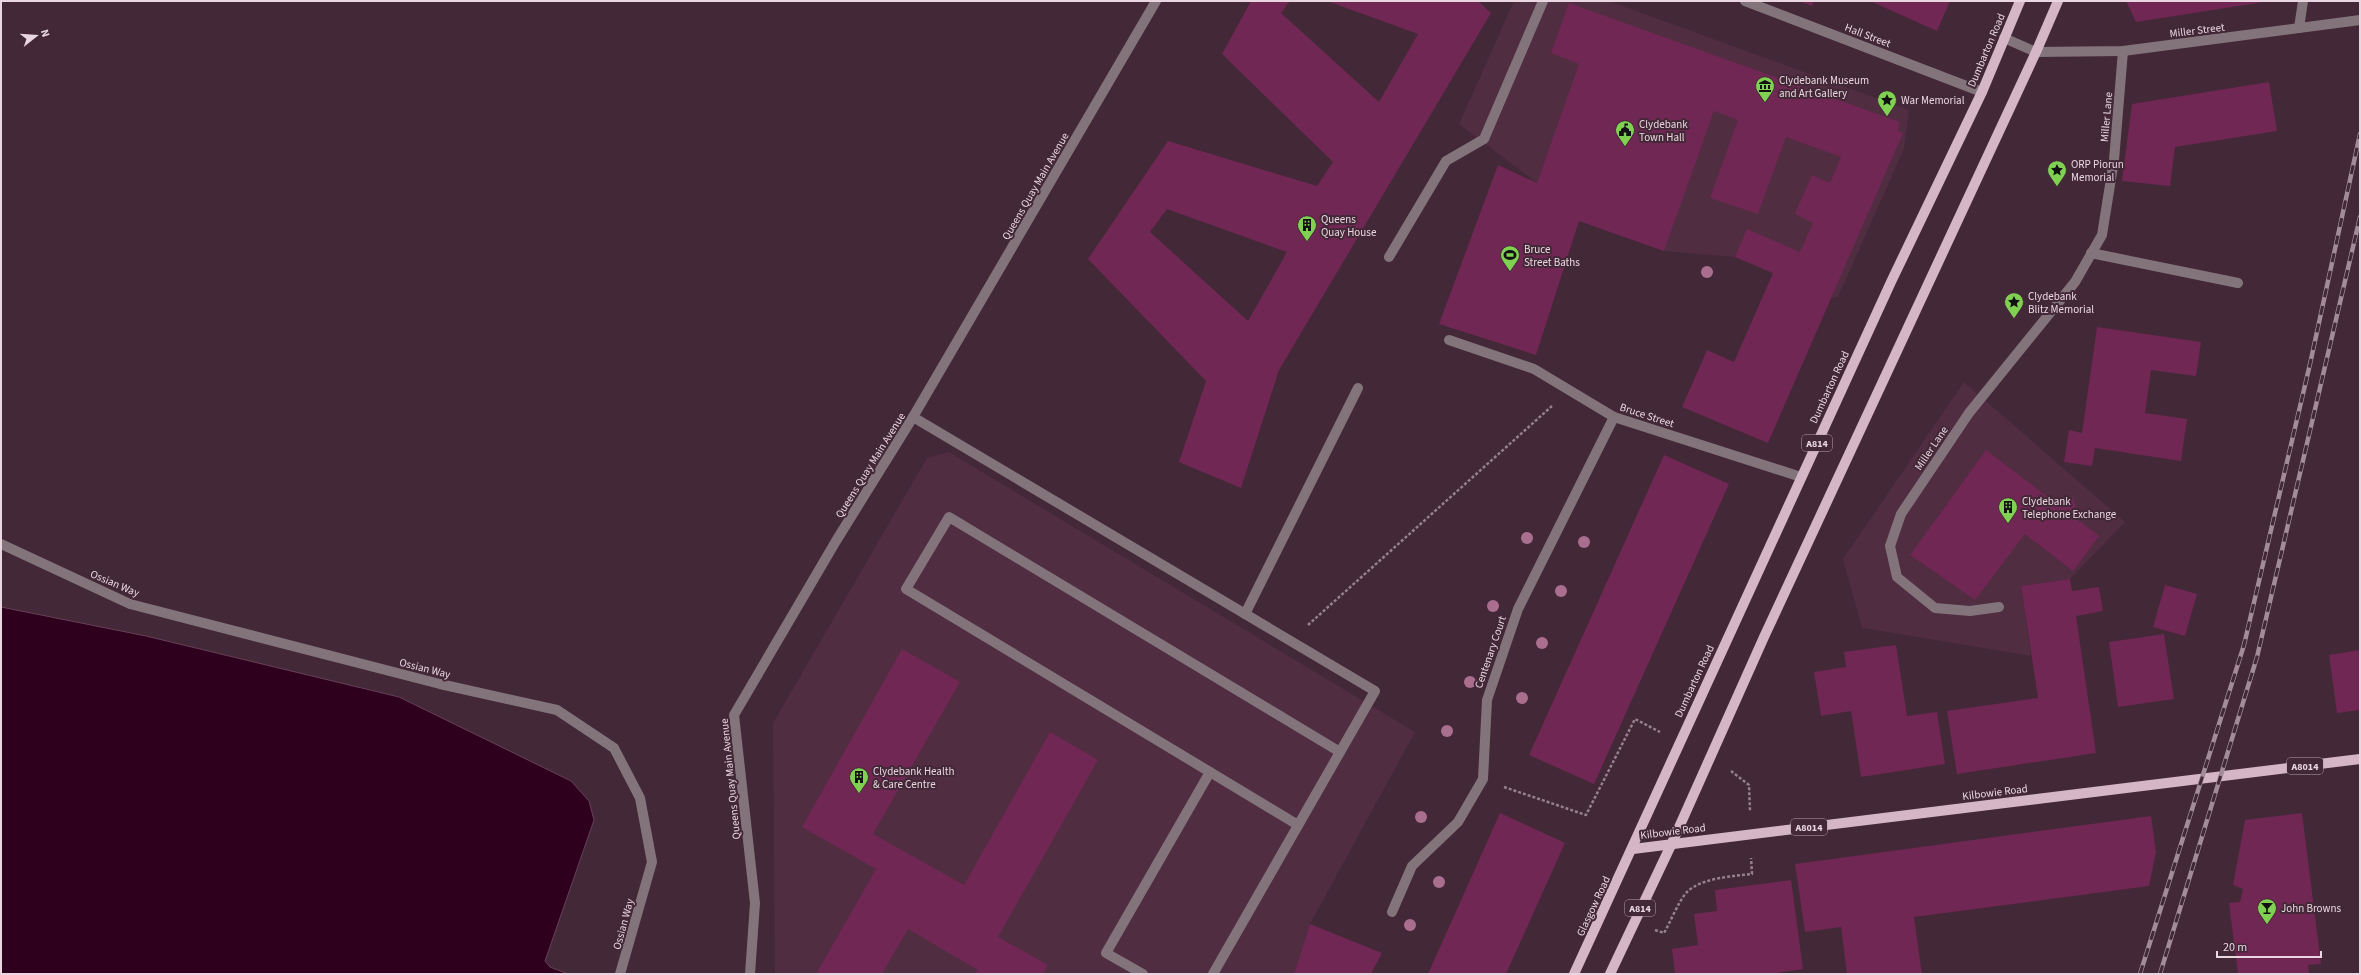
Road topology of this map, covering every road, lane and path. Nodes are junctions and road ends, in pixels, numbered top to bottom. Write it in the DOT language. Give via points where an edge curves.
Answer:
graph roads {
  1 [pos="1156,1"];
  2 [pos="1543,1"];
  3 [pos="1745,1"];
  4 [pos="2020,1"];
  5 [pos="2058,1"];
  6 [pos="2303,1"];
  7 [pos="2360,20"];
  8 [pos="2299,28"];
  9 [pos="2004,38"];
  10 [pos="2124,51"];
  11 [pos="2036,52"];
  12 [pos="1982,92"];
  13 [pos="2091,254"];
  14 [pos="1389,257"];
  15 [pos="2238,283"];
  16 [pos="1449,340"];
  17 [pos="1358,388"];
  18 [pos="1572,392"];
  19 [pos="1614,416"];
  20 [pos="914,418"];
  21 [pos="1801,477"];
  22 [pos="1,544"];
  23 [pos="2000,606"];
  24 [pos="1245,614"];
  25 [pos="1291,641"];
  26 [pos="1679,742"];
  27 [pos="1340,752"];
  28 [pos="1711,756"];
  29 [pos="2360,759"];
  30 [pos="1210,772"];
  31 [pos="1483,779"];
  32 [pos="1749,785"];
  33 [pos="1298,825"];
  34 [pos="1672,843"];
  35 [pos="1633,848"];
  36 [pos="1752,874"];
  37 [pos="1392,912"];
  38 [pos="1633,923"];
  39 [pos="620,974"];
  40 [pos="750,974"];
  41 [pos="1143,974"];
  42 [pos="1213,974"];
  43 [pos="1574,974"];
  44 [pos="1610,974"];
  1 -- 20 [label="street, Queens Quay Main Avenue"];
  2 -- 14 [label="street" via="1484,139 1446,161"];
  3 -- 12 [label="street, Hall Street"];
  4 -- 9 [label="main road, Dumbarton Road / A814"];
  5 -- 11 [label="main road, A814"];
  6 -- 8 [label="street"];
  7 -- 8 [label="street, Miller Street"];
  8 -- 10 [label="street, Miller Street"];
  9 -- 11 [label="street"];
  9 -- 12 [label="main road, Dumbarton Road / A814"];
  10 -- 11 [label="street, Miller Street"];
  10 -- 13 [label="street, Miller Lane" via="2114,160 2102,235"];
  11 -- 28 [label="main road, A814"];
  12 -- 21 [label="main road, Dumbarton Road / A814"];
  13 -- 15 [label="street"];
  13 -- 23 [label="street, Miller Lane" via="2075,282 1970,413 1901,514 1890,546 1897,577 1935,608 1970,611"];
  16 -- 18 [label="street, Bruce Street" via="1534,369"];
  17 -- 24 [label="street"];
  18 -- 19 [label="street, Bruce Street"];
  18 -- 25 [label="path" via="1538,416"];
  19 -- 21 [label="street, Bruce Street"];
  19 -- 31 [label="street, Centenary Court" via="1518,609 1486,700"];
  20 -- 24 [label="street"];
  20 -- 40 [label="street, Queens Quay Main Avenue" via="836,541 734,715 755,903"];
  21 -- 26 [label="main road, Dumbarton Road / A814"];
  22 -- 39 [label="street, Ossian Way" via="130,604 440,684 557,710 614,748 640,798 652,862"];
  24 -- 25 [label="street"];
  25 -- 27 [label="street" via="1375,691"];
  26 -- 31 [label="path" via="1635,719 1586,815"];
  26 -- 35 [label="main road, Dumbarton Road / A814"];
  27 -- 30 [label="street" via="949,517 906,589"];
  27 -- 33 [label="street"];
  28 -- 32 [label="path"];
  28 -- 34 [label="main road, A814"];
  29 -- 34 [label="main road, Kilbowie Road / A8014"];
  30 -- 33 [label="street"];
  30 -- 41 [label="street" via="1106,953"];
  31 -- 37 [label="street, Centenary Court" via="1458,822 1412,866"];
  33 -- 42 [label="street"];
  34 -- 35 [label="main road, Kilbowie Road / A8014"];
  34 -- 38 [label="main road, A814"];
  35 -- 43 [label="main road, Glasgow Road / A814"];
  36 -- 38 [label="path" via="1722,878 1687,892 1664,933"];
  38 -- 44 [label="main road, A814"];
}
